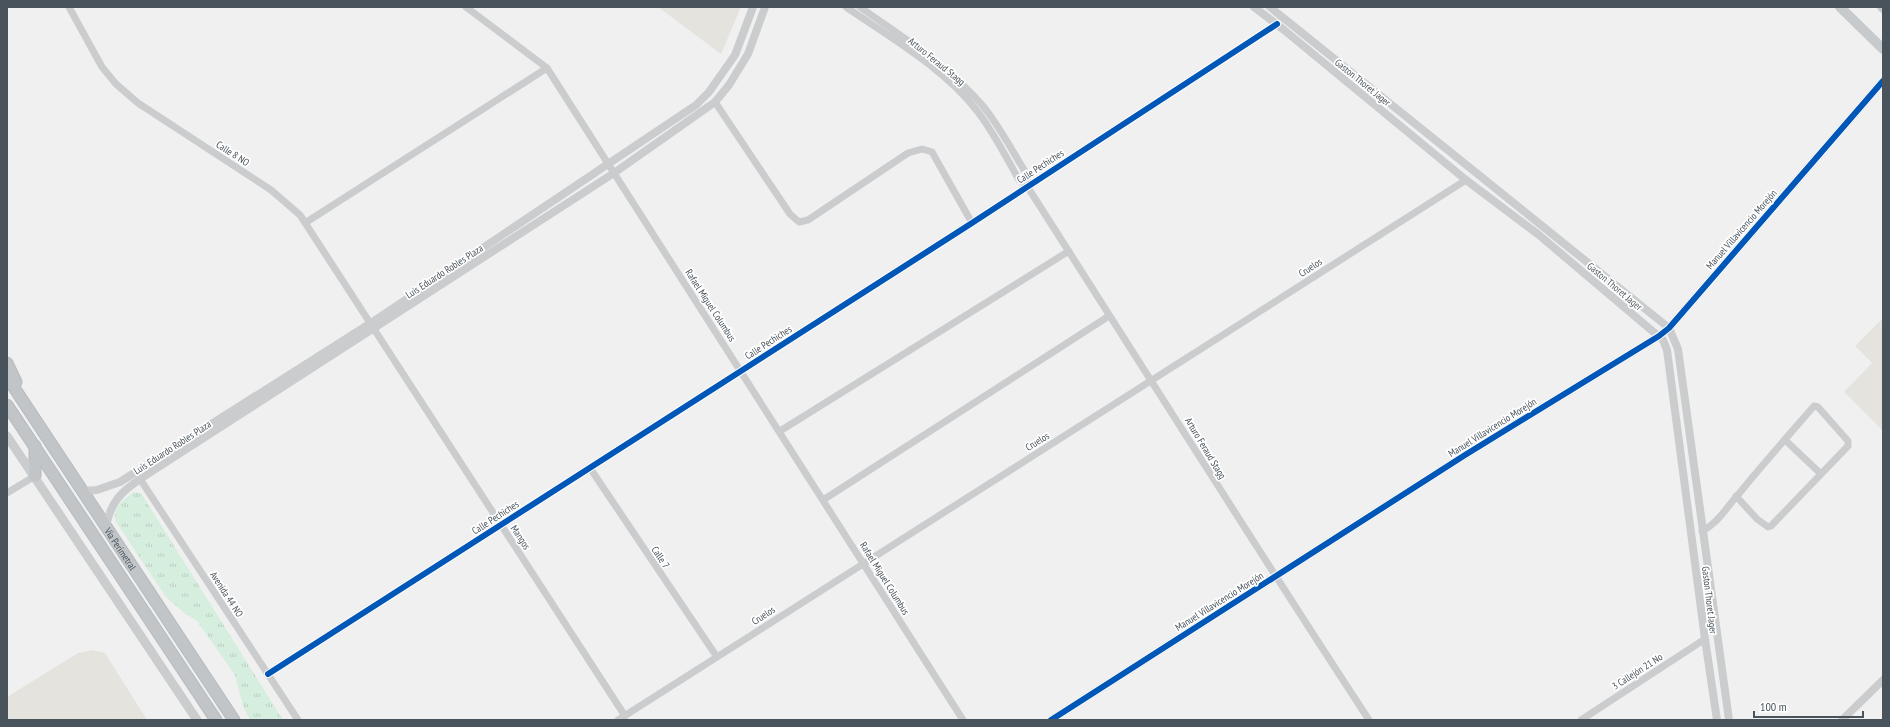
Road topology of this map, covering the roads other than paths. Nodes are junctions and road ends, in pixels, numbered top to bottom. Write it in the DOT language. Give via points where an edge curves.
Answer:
graph roads {
  1 [pos="69,7"];
  2 [pos="466,7"];
  3 [pos="752,7"];
  4 [pos="765,7"];
  5 [pos="846,7"];
  6 [pos="860,7"];
  7 [pos="1254,7"];
  8 [pos="1270,7"];
  9 [pos="1840,7"];
  10 [pos="1277,24"];
  11 [pos="1883,49"];
  12 [pos="547,68"];
  13 [pos="1883,80"];
  14 [pos="715,102"];
  15 [pos="608,163"];
  16 [pos="614,173"];
  17 [pos="1466,180"];
  18 [pos="1027,186"];
  19 [pos="305,223"];
  20 [pos="972,223"];
  21 [pos="1069,251"];
  22 [pos="1110,316"];
  23 [pos="372,326"];
  24 [pos="1669,328"];
  25 [pos="1659,336"];
  26 [pos="7,363"];
  27 [pos="741,371"];
  28 [pos="7,377"];
  29 [pos="1152,380"];
  30 [pos="7,405"];
  31 [pos="32,415"];
  32 [pos="780,432"];
  33 [pos="7,436"];
  34 [pos="1785,440"];
  35 [pos="34,446"];
  36 [pos="590,468"];
  37 [pos="1821,474"];
  38 [pos="35,476"];
  39 [pos="140,479"];
  40 [pos="83,491"];
  41 [pos="7,493"];
  42 [pos="1736,496"];
  43 [pos="823,500"];
  44 [pos="106,525"];
  45 [pos="501,525"];
  46 [pos="1702,531"];
  47 [pos="864,563"];
  48 [pos="1276,577"];
  49 [pos="1705,639"];
  50 [pos="717,657"];
  51 [pos="268,674"];
  52 [pos="1883,680"];
  53 [pos="625,716"];
  54 [pos="197,720"];
  55 [pos="216,720"];
  56 [pos="234,720"];
  57 [pos="298,720"];
  58 [pos="618,720"];
  59 [pos="963,720"];
  60 [pos="1051,720"];
  61 [pos="1369,720"];
  62 [pos="1581,720"];
  63 [pos="1717,720"];
  64 [pos="1729,720"];
  65 [pos="1842,720"];
  1 -- 19 [label="street, Calle 8 NO" via="102,67 116,84 138,103 271,190 300,215"];
  2 -- 12 [label="street, Rafael Miguel Columbus"];
  3 -- 15 [label="street, Luis Eduardo Robles Plaza" via="735,55 709,92 696,105"];
  4 -- 14 [label="street, Luis Eduardo Robles Plaza" via="748,54"];
  5 -- 18 [label="street, Arturo Feraud Stagg" via="916,55 953,85 982,118 1019,180"];
  6 -- 18 [label="street, Arturo Feraud Stagg" via="920,50 957,80 982,105 1027,175"];
  7 -- 10 [label="street, Gaston Thoret Jager"];
  8 -- 24 [label="street, Gaston Thoret Jager"];
  9 -- 11 [label="main road"];
  10 -- 17 [label="street, Gaston Thoret Jager"];
  10 -- 18 [label="street, Calle Pechiches"];
  12 -- 15 [label="street, Rafael Miguel Columbus"];
  12 -- 19 [label="street"];
  13 -- 24 [label="street, Manuel Villavicencio Morejón"];
  14 -- 16 [label="street, Luis Eduardo Robles Plaza"];
  14 -- 20 [label="street" via="790,214 799,222 808,220 908,153 922,148 932,152"];
  15 -- 16 [label="street, Rafael Miguel Columbus"];
  15 -- 23 [label="street, Luis Eduardo Robles Plaza"];
  16 -- 23 [label="street, Luis Eduardo Robles Plaza"];
  16 -- 27 [label="street, Rafael Miguel Columbus"];
  17 -- 25 [label="street, Gaston Thoret Jager" via="1539,235"];
  17 -- 29 [label="street, Cruelos"];
  18 -- 20 [label="street, Calle Pechiches"];
  18 -- 21 [label="street, Arturo Feraud Stagg"];
  19 -- 23 [label="street, Calle 8 NO"];
  20 -- 27 [label="street, Calle Pechiches"];
  21 -- 22 [label="street, Arturo Feraud Stagg"];
  21 -- 32 [label="street"];
  22 -- 29 [label="street, Arturo Feraud Stagg"];
  22 -- 43 [label="street"];
  23 -- 39 [label="street, Luis Eduardo Robles Plaza"];
  23 -- 40 [label="street, Luis Eduardo Robles Plaza" via="120,482 97,490"];
  23 -- 45 [label="street, Mangos"];
  24 -- 25 [label="street, Manuel Villavicencio Morejón"];
  24 -- 46 [label="street, Gaston Thoret Jager" via="1678,348"];
  25 -- 48 [label="street, Manuel Villavicencio Morejón" via="1470,452"];
  25 -- 49 [label="street, Gaston Thoret Jager" via="1667,350"];
  26 -- 31 [label="highway"];
  27 -- 32 [label="street, Rafael Miguel Columbus"];
  27 -- 36 [label="street, Calle Pechiches"];
  28 -- 31 [label="highway, Vía Perimetral"];
  29 -- 47 [label="street, Cruelos"];
  29 -- 48 [label="street, Arturo Feraud Stagg"];
  30 -- 35 [label="highway, Vía Perimetral"];
  31 -- 40 [label="highway, Vía Perimetral"];
  32 -- 43 [label="street, Rafael Miguel Columbus"];
  33 -- 38 [label="main road"];
  34 -- 37 [label="street"];
  34 -- 37 [label="street" via="1814,406 1818,407 1849,444"];
  34 -- 42 [label="street"];
  35 -- 38 [label="highway"];
  35 -- 55 [label="highway, Vía Perimetral"];
  36 -- 45 [label="street, Calle Pechiches"];
  36 -- 50 [label="street, Calle 7"];
  37 -- 42 [label="street" via="1768,527"];
  38 -- 41 [label="street"];
  38 -- 54 [label="main road"];
  39 -- 44 [label="street, Luis Eduardo Robles Plaza" via="124,490 115,501"];
  39 -- 51 [label="street, Avenida 44 NO"];
  40 -- 44 [label="highway, Vía Perimetral"];
  42 -- 46 [label="street" via="1711,527"];
  43 -- 47 [label="street, Rafael Miguel Columbus"];
  44 -- 56 [label="highway, Vía Perimetral"];
  45 -- 51 [label="street, Calle Pechiches"];
  45 -- 53 [label="street, Mangos"];
  46 -- 64 [label="street, Gaston Thoret Jager"];
  47 -- 50 [label="street, Cruelos"];
  47 -- 59 [label="street, Rafael Miguel Columbus"];
  48 -- 60 [label="street, Manuel Villavicencio Morejón"];
  48 -- 61 [label="street, Arturo Feraud Stagg"];
  49 -- 62 [label="street, 3 Callejón 21 No"];
  49 -- 63 [label="street, Gaston Thoret Jager"];
  50 -- 53 [label="street, Cruelos"];
  51 -- 57 [label="street, Avenida 44 NO"];
  52 -- 65 [label="street"];
  53 -- 58 [label="street, Cruelos"];
}
